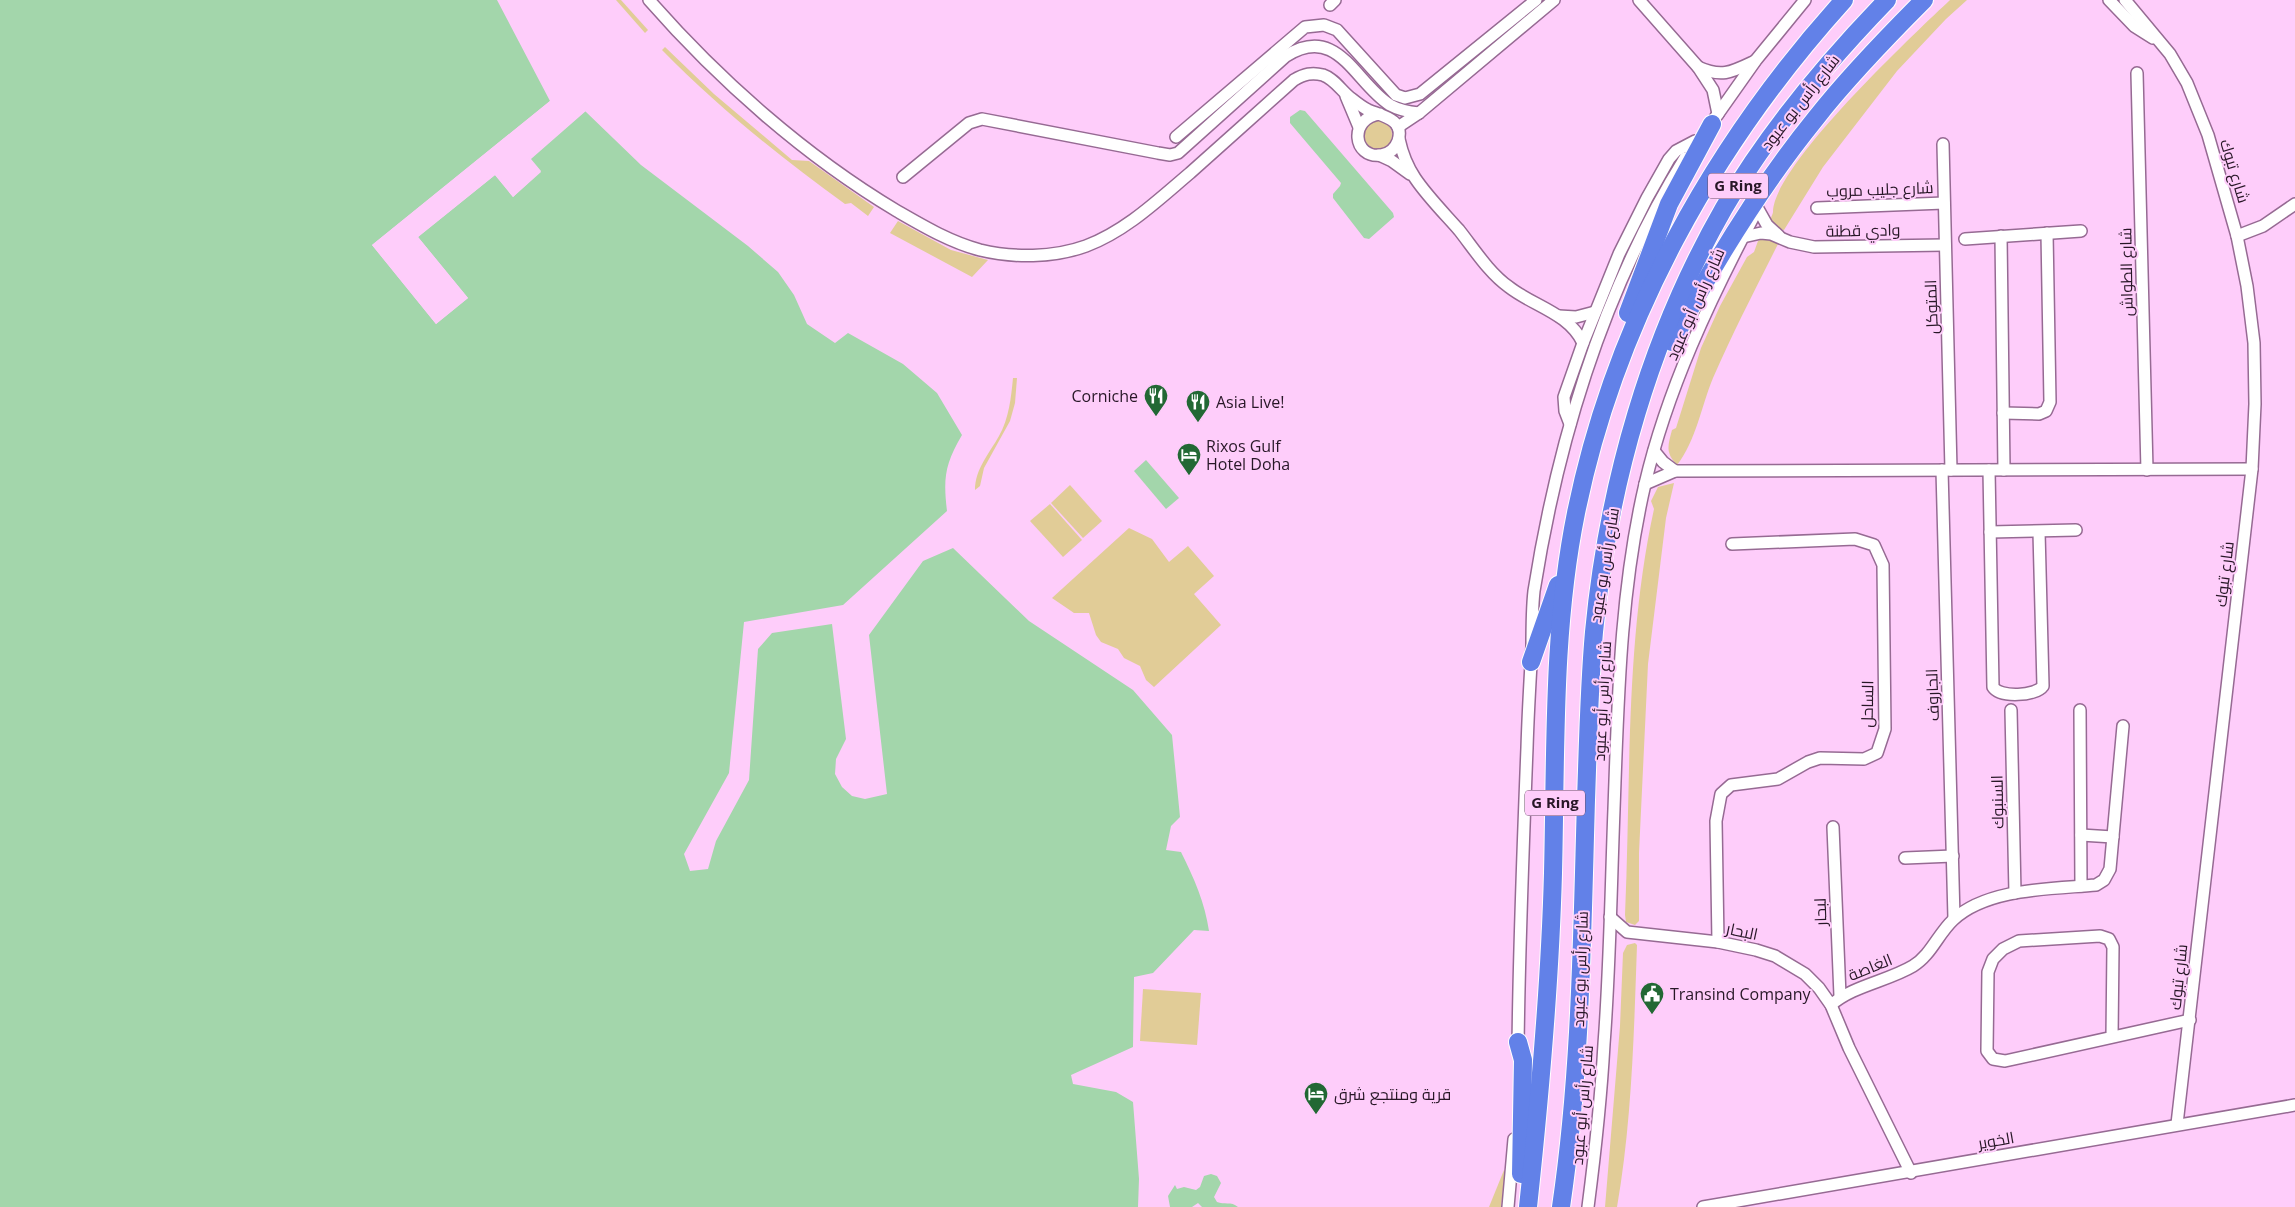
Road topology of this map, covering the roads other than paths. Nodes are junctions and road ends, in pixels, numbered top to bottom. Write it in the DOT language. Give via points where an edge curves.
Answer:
graph roads {
  1 [pos="649,0"];
  2 [pos="1536,0"];
  3 [pos="1554,0"];
  4 [pos="1639,0"];
  5 [pos="1805,0"];
  6 [pos="1844,0"];
  7 [pos="1887,0"];
  8 [pos="1924,0"];
  9 [pos="2109,0"];
  10 [pos="2125,0"];
  11 [pos="2161,43"];
  12 [pos="1756,60"];
  13 [pos="1698,67"];
  14 [pos="2137,73"];
  15 [pos="1345,94"];
  16 [pos="1403,111"];
  17 [pos="1419,113"];
  18 [pos="1380,114"];
  19 [pos="1715,120"];
  20 [pos="1396,124"];
  21 [pos="1359,127"];
  22 [pos="1176,137"];
  23 [pos="1398,140"];
  24 [pos="1695,141"];
  25 [pos="1942,144"];
  26 [pos="1379,155"];
  27 [pos="1780,166"];
  28 [pos="903,177"];
  29 [pos="1415,178"];
  30 [pos="1944,203"];
  31 [pos="2295,204"];
  32 [pos="1817,208"];
  33 [pos="1758,209"];
  34 [pos="2080,231"];
  35 [pos="2047,233"];
  36 [pos="2001,236"];
  37 [pos="2237,236"];
  38 [pos="1743,237"];
  39 [pos="1782,238"];
  40 [pos="1965,238"];
  41 [pos="1945,245"];
  42 [pos="1595,312"];
  43 [pos="1559,316"];
  44 [pos="1583,343"];
  45 [pos="1640,402"];
  46 [pos="1605,403"];
  47 [pos="2003,413"];
  48 [pos="1570,424"];
  49 [pos="1654,451"];
  50 [pos="2252,469"];
  51 [pos="1946,470"];
  52 [pos="1989,470"];
  53 [pos="2004,470"];
  54 [pos="2147,470"];
  55 [pos="1675,471"];
  56 [pos="1645,484"];
  57 [pos="2076,530"];
  58 [pos="1990,532"];
  59 [pos="2039,532"];
  60 [pos="1732,544"];
  61 [pos="1569,554"];
  62 [pos="1531,662"];
  63 [pos="2011,710"];
  64 [pos="2080,710"];
  65 [pos="2123,726"];
  66 [pos="1833,827"];
  67 [pos="2081,835"];
  68 [pos="2113,837"];
  69 [pos="1953,856"];
  70 [pos="1905,858"];
  71 [pos="2082,886"];
  72 [pos="2015,893"];
  73 [pos="1610,917"];
  74 [pos="1954,918"];
  75 [pos="1627,932"];
  76 [pos="1718,942"];
  77 [pos="1608,947"];
  78 [pos="1840,996"];
  79 [pos="1831,1005"];
  80 [pos="2190,1020"];
  81 [pos="2112,1037"];
  82 [pos="1518,1042"];
  83 [pos="2295,1105"];
  84 [pos="2177,1124"];
  85 [pos="1566,1171"];
  86 [pos="1911,1172"];
  87 [pos="1590,1206"];
  88 [pos="1508,1207"];
  89 [pos="1521,1207"];
  90 [pos="1528,1207"];
  91 [pos="1561,1207"];
  92 [pos="1570,1207"];
  93 [pos="1703,1207"];
  1 -- 15 [label="street" via="733,86 850,181 947,238 980,250 1010,255 1034,255 1085,246 1114,233 1157,202 1303,75 1324,75"];
  2 -- 22 [label="street" via="1411,98 1396,94 1342,34 1328,26 1301,29"];
  3 -- 17 [label="street"];
  4 -- 13 [label="street"];
  5 -- 12 [label="street"];
  6 -- 46 [label="highway, شارع رأس بو عبود / G Ring" via="1781,73 1697,200 1635,321"];
  7 -- 45 [label="highway, شارع رأس بو عبود / G Ring" via="1790,110 1724,208 1674,309"];
  8 -- 27 [label="highway" via="1842,86"];
  9 -- 11 [label="street, شارع تبوك" via="2134,26"];
  10 -- 11 [label="street, شارع تبوك"];
  11 -- 37 [label="street, شارع تبوك" via="2180,67 2195,101"];
  12 -- 13 [label="street" via="1723,74"];
  12 -- 19 [label="street"];
  13 -- 19 [label="street" via="1713,90"];
  14 -- 54 [label="street, شارع الطواش"];
  15 -- 18 [label="street"];
  15 -- 21 [label="street"];
  16 -- 17 [label="street"];
  16 -- 20 [label="street"];
  16 -- 28 [label="street" via="1384,100 1338,54 1326,48 1305,48 1286,56 1183,151 1174,154 982,119 970,123"];
  17 -- 20 [label="street"];
  18 -- 20 [label="street"];
  18 -- 21 [label="street" via="1371,115"];
  19 -- 24 [label="street"];
  19 -- 46 [label="highway" via="1660,224 1626,319"];
  20 -- 23 [label="street"];
  21 -- 26 [label="street" via="1358,141 1362,147 1372,155"];
  23 -- 26 [label="street" via="1392,150"];
  23 -- 29 [label="street"];
  24 -- 42 [label="street" via="1676,151 1656,182 1619,254"];
  24 -- 48 [label="street" via="1652,216 1612,300"];
  25 -- 30 [label="street, المتوكل"];
  26 -- 29 [label="street"];
  27 -- 33 [label="street, شارع رأس أبو عبود"];
  27 -- 45 [label="highway" via="1730,241"];
  29 -- 43 [label="street" via="1506,285 1524,299"];
  30 -- 32 [label="street, شارع جليب مروب"];
  30 -- 41 [label="street, المتوكل"];
  31 -- 37 [label="street" via="2263,226"];
  33 -- 38 [label="street, شارع رأس أبو عبود"];
  33 -- 39 [label="street, وادي قطنة" via="1767,225"];
  34 -- 35 [label="street"];
  35 -- 36 [label="street"];
  35 -- 47 [label="street" via="2050,402 2046,411 2040,414"];
  36 -- 40 [label="street"];
  36 -- 47 [label="street"];
  37 -- 50 [label="street, شارع تبوك" via="2253,336 2255,404"];
  38 -- 39 [label="street, وادي قطنة" via="1761,232"];
  38 -- 49 [label="street, شارع رأس أبو عبود" via="1706,313"];
  39 -- 41 [label="street, وادي قطنة" via="1814,247"];
  41 -- 51 [label="street, المتوكل"];
  42 -- 43 [label="street" via="1576,317"];
  42 -- 44 [label="street"];
  43 -- 44 [label="street" via="1574,328"];
  44 -- 48 [label="street" via="1564,397"];
  45 -- 85 [label="highway, شارع رأس بو عبود / G Ring" via="1620,472 1606,542 1594,635 1580,1006"];
  46 -- 61 [label="highway, شارع رأس بو عبود / G Ring" via="1587,464"];
  47 -- 53 [label="street"];
  48 -- 62 [label="street" via="1555,481 1534,594"];
  49 -- 55 [label="street"];
  49 -- 56 [label="street, شارع رأس أبو عبود"];
  50 -- 54 [label="street"];
  50 -- 80 [label="street, شارع تبوك"];
  51 -- 52 [label="street"];
  51 -- 55 [label="street"];
  51 -- 69 [label="street, الجاروف"];
  52 -- 53 [label="street"];
  52 -- 58 [label="street"];
  53 -- 54 [label="street"];
  55 -- 56 [label="street"];
  56 -- 73 [label="street, شارع رأس أبو عبود" via="1630,561 1622,636"];
  57 -- 59 [label="street"];
  58 -- 59 [label="street"];
  58 -- 59 [label="street" via="1993,687 2000,693 2032,693 2043,686"];
  60 -- 76 [label="street, الساحل" via="1855,539 1874,545 1883,565 1885,729 1877,752 1864,758 1820,758 1778,779 1732,784 1721,794 1716,821"];
  61 -- 62 [label="highway"];
  61 -- 90 [label="highway, شارع رأس بو عبود / G Ring" via="1558,665 1553,878 1543,1074"];
  62 -- 82 [label="street"];
  63 -- 72 [label="street, السنبوك"];
  64 -- 67 [label="street"];
  65 -- 68 [label="street, الغاصة"];
  66 -- 78 [label="street, لبحار"];
  67 -- 68 [label="street"];
  67 -- 71 [label="street"];
  68 -- 71 [label="street, الغاصة" via="2110,869 2104,880 2096,885"];
  69 -- 70 [label="street"];
  69 -- 74 [label="street, الجاروف"];
  71 -- 72 [label="street, الغاصة"];
  72 -- 74 [label="street, الغاصة" via="1991,898"];
  73 -- 75 [label="street"];
  73 -- 77 [label="street, شارع رأس أبو عبود"];
  74 -- 78 [label="street, الغاصة" via="1916,964 1884,981"];
  75 -- 76 [label="street, البحار"];
  75 -- 77 [label="street"];
  76 -- 79 [label="street, البحار" via="1756,950 1791,964 1819,988"];
  77 -- 87 [label="street, شارع رأس أبو عبود" via="1604,1044"];
  78 -- 79 [label="street, الغاصة"];
  79 -- 86 [label="street"];
  80 -- 81 [label="street"];
  80 -- 84 [label="street, شارع تبوك"];
  81 -- 81 [label="street" via="2005,1061 1993,1059 1987,1051 1988,972 1993,959 2003,949 2019,941 2100,936 2108,939 2113,948"];
  82 -- 88 [label="street" via="1516,1120"];
  82 -- 89 [label="highway" via="1523,1060"];
  83 -- 84 [label="street, الخوير"];
  84 -- 86 [label="street, الخوير"];
  85 -- 91 [label="highway, شارع رأس بو عبود"];
  85 -- 92 [label="highway"];
  86 -- 93 [label="street, الخوير"];
}
